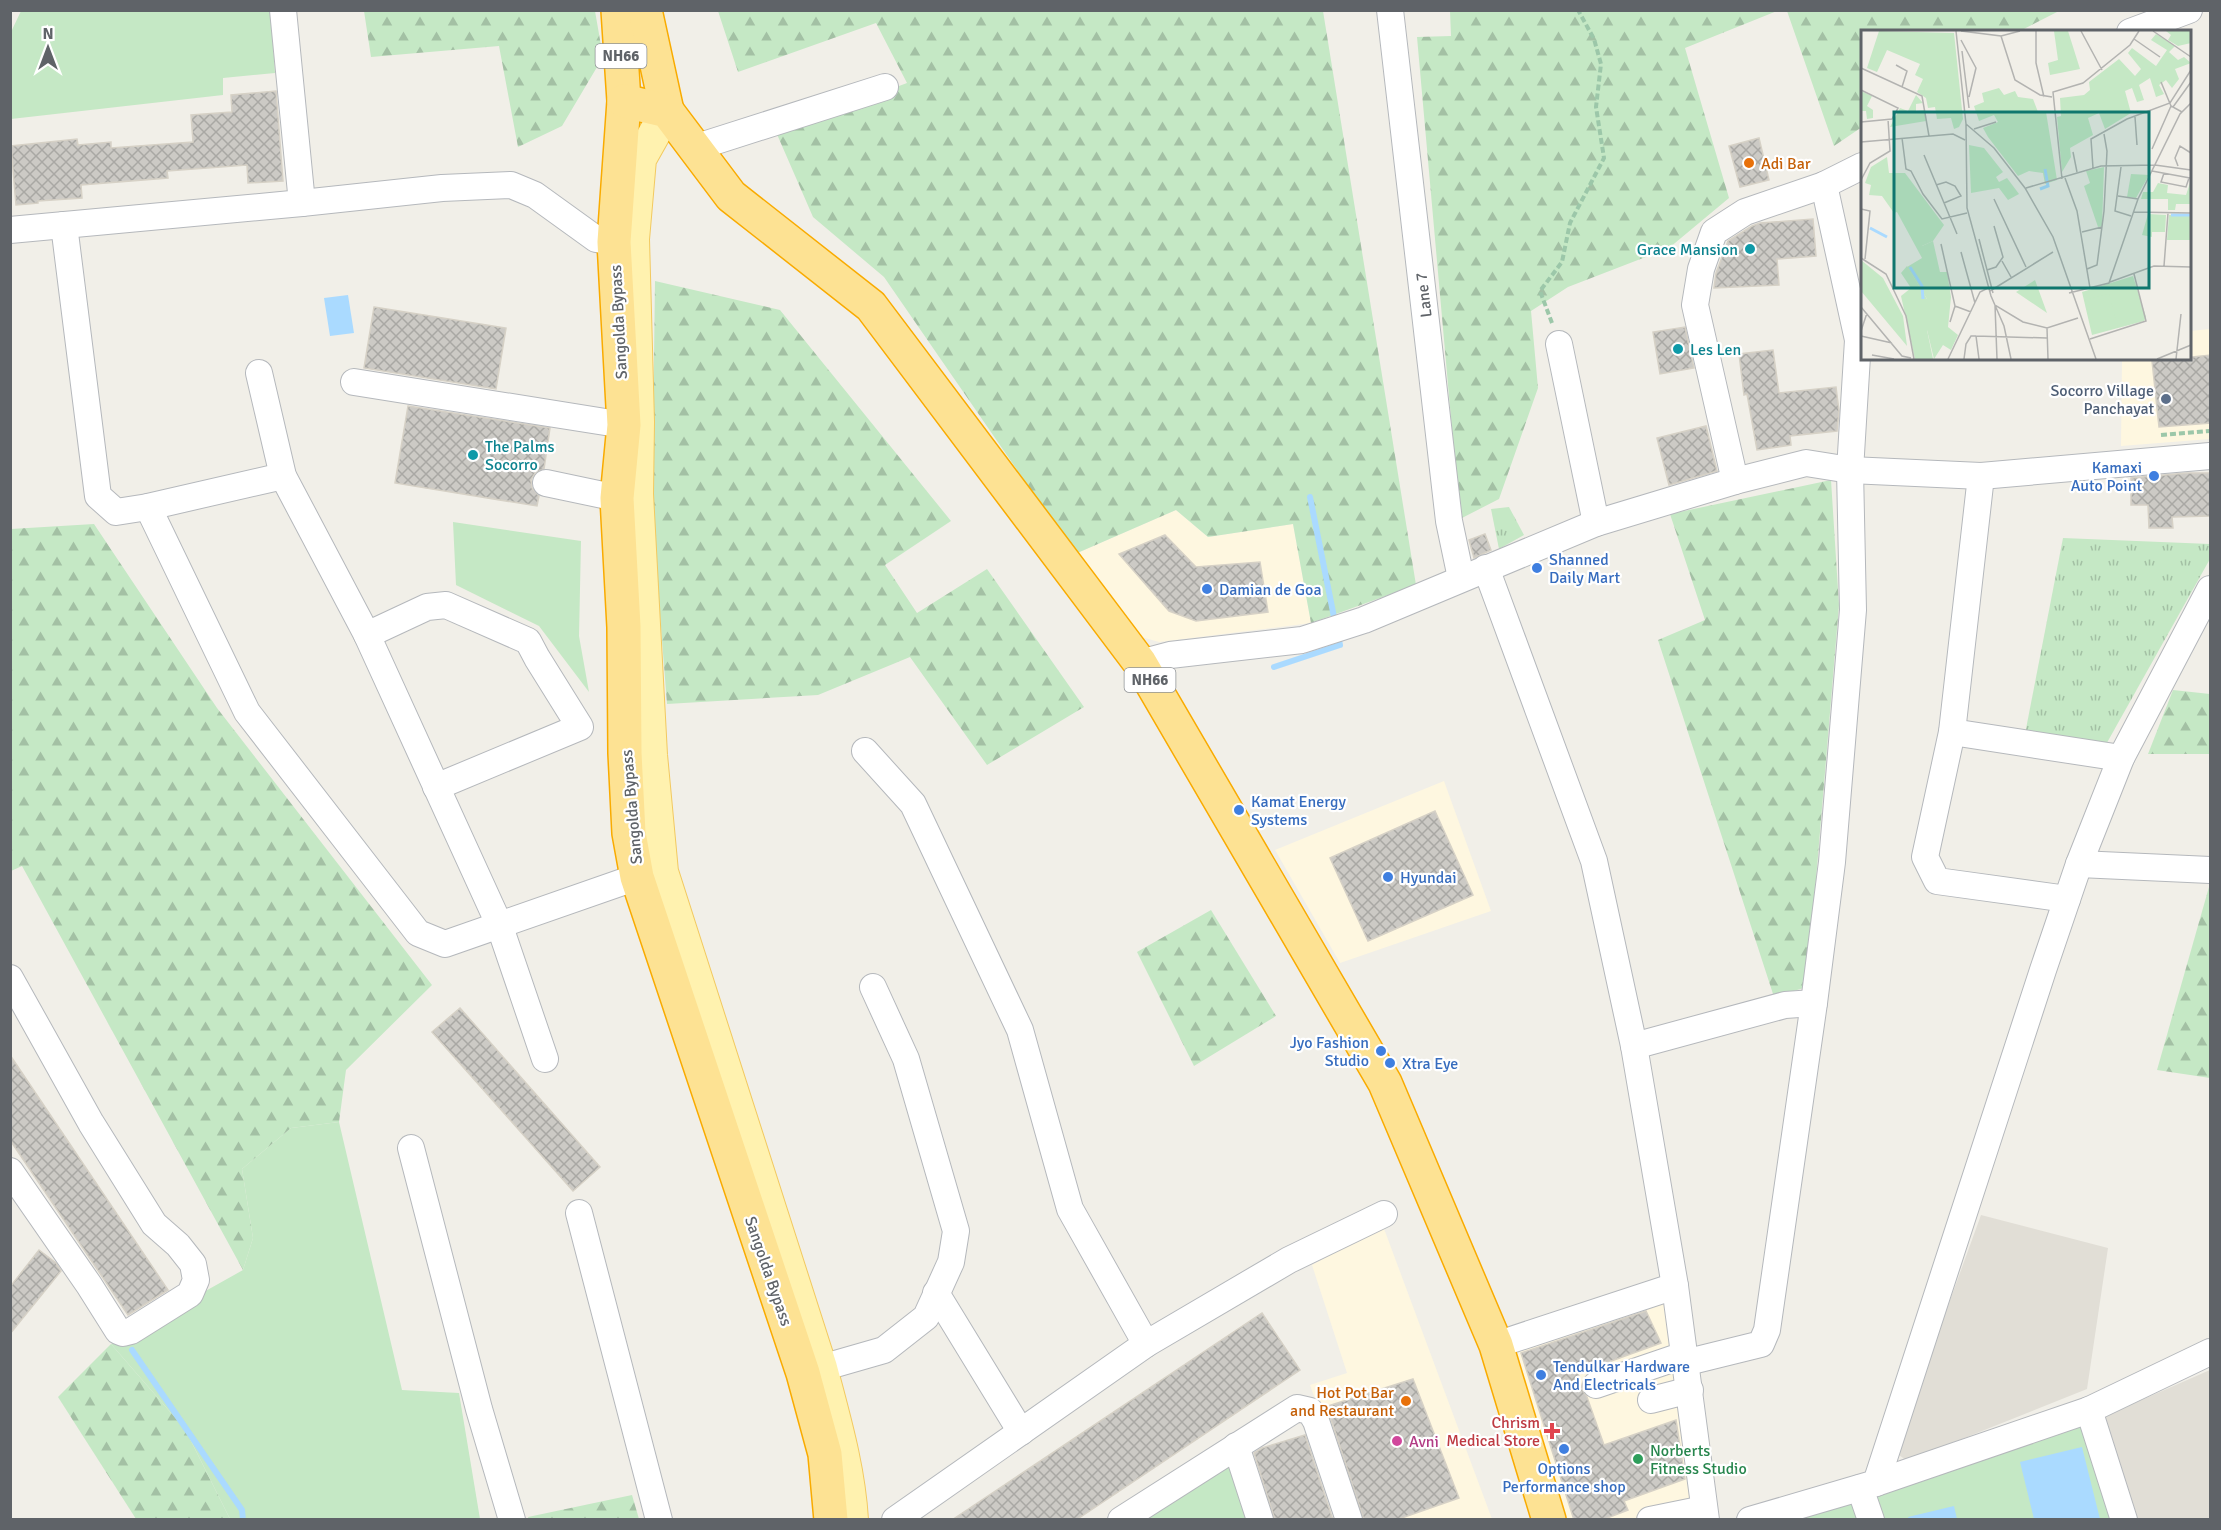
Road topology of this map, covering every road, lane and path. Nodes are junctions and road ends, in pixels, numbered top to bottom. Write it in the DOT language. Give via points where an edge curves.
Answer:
graph roads {
  1 [pos="283,10"];
  2 [pos="618,10"];
  3 [pos="645,10"];
  4 [pos="1390,10"];
  5 [pos="1578,10"];
  6 [pos="2189,10"];
  7 [pos="2135,30"];
  8 [pos="885,87"];
  9 [pos="624,101"];
  10 [pos="667,111"];
  11 [pos="694,148"];
  12 [pos="1861,167"];
  13 [pos="1824,185"];
  14 [pos="302,203"];
  15 [pos="64,225"];
  16 [pos="10,231"];
  17 [pos="614,242"];
  18 [pos="1559,344"];
  19 [pos="259,373"];
  20 [pos="354,382"];
  21 [pos="624,424"];
  22 [pos="2211,431"];
  23 [pos="2161,435"];
  24 [pos="2211,456"];
  25 [pos="1850,470"];
  26 [pos="283,476"];
  27 [pos="1981,476"];
  28 [pos="1735,481"];
  29 [pos="546,483"];
  30 [pos="617,498"];
  31 [pos="148,507"];
  32 [pos="1596,523"];
  33 [pos="1486,568"];
  34 [pos="1461,578"];
  35 [pos="2211,589"];
  36 [pos="367,635"];
  37 [pos="1140,663"];
  38 [pos="1952,732"];
  39 [pos="865,751"];
  40 [pos="2121,758"];
  41 [pos="436,787"];
  42 [pos="2079,864"];
  43 [pos="2211,870"];
  44 [pos="637,877"];
  45 [pos="2067,899"];
  46 [pos="500,924"];
  47 [pos="10,978"];
  48 [pos="873,987"];
  49 [pos="1814,1003"];
  50 [pos="1634,1046"];
  51 [pos="545,1059"];
  52 [pos="411,1148"];
  53 [pos="10,1172"];
  54 [pos="579,1213"];
  55 [pos="1384,1214"];
  56 [pos="1675,1286"];
  57 [pos="936,1293"];
  58 [pos="1146,1344"];
  59 [pos="1496,1345"];
  60 [pos="2211,1352"];
  61 [pos="1684,1359"];
  62 [pos="812,1370"];
  63 [pos="1596,1385"];
  64 [pos="1690,1390"];
  65 [pos="1651,1400"];
  66 [pos="2089,1410"];
  67 [pos="1021,1432"];
  68 [pos="1236,1446"];
  69 [pos="1868,1486"];
  70 [pos="1705,1514"];
  71 [pos="512,1520"];
  72 [pos="659,1520"];
  73 [pos="831,1520"];
  74 [pos="852,1520"];
  75 [pos="895,1520"];
  76 [pos="1121,1520"];
  77 [pos="1260,1520"];
  78 [pos="1349,1520"];
  79 [pos="1549,1520"];
  80 [pos="1650,1520"];
  81 [pos="1750,1520"];
  82 [pos="1871,1520"];
  83 [pos="2124,1520"];
  1 -- 14 [label="street"];
  2 -- 9 [label="highway, NH66"];
  3 -- 10 [label="highway"];
  4 -- 34 [label="street, Lane 7" via="1449,521"];
  5 -- 18 [label="path" via="1594,39 1601,64 1596,107 1604,158 1570,223 1562,262 1540,291"];
  6 -- 7 [label="street"];
  8 -- 11 [label="street"];
  9 -- 10 [label="highway"];
  9 -- 17 [label="highway, Sangolda Bypass"];
  10 -- 11 [label="highway, NH66"];
  10 -- 62 [label="main road, Sangolda Bypass" via="640,159 633,239 637,494 651,755 662,872"];
  11 -- 37 [label="highway, NH66" via="731,196 871,306"];
  12 -- 13 [label="street"];
  13 -- 25 [label="street" via="1858,339"];
  13 -- 28 [label="street" via="1745,212 1714,232 1701,269 1695,305"];
  14 -- 15 [label="street"];
  14 -- 17 [label="street" via="511,185 535,195 596,238"];
  15 -- 16 [label="street"];
  15 -- 31 [label="street" via="98,496 116,512"];
  17 -- 21 [label="highway, Sangolda Bypass"];
  18 -- 32 [label="street"];
  19 -- 26 [label="street"];
  20 -- 21 [label="street"];
  21 -- 30 [label="highway, Sangolda Bypass"];
  22 -- 23 [label="path"];
  24 -- 27 [label="street"];
  25 -- 27 [label="street"];
  25 -- 28 [label="street" via="1806,463"];
  25 -- 49 [label="street" via="1853,610 1832,862"];
  26 -- 31 [label="street"];
  26 -- 36 [label="street"];
  27 -- 38 [label="street"];
  28 -- 32 [label="street"];
  29 -- 30 [label="street"];
  30 -- 44 [label="highway, Sangolda Bypass" via="629,833"];
  31 -- 46 [label="street" via="247,712 418,933 445,944"];
  32 -- 33 [label="street"];
  33 -- 34 [label="street"];
  33 -- 50 [label="street" via="1594,861"];
  34 -- 37 [label="street" via="1364,620 1302,640 1170,655"];
  35 -- 40 [label="street"];
  36 -- 41 [label="street"];
  36 -- 41 [label="street" via="427,607 446,605 528,641 580,727"];
  37 -- 59 [label="highway, NH66" via="1385,1083"];
  38 -- 40 [label="street"];
  38 -- 45 [label="street" via="1925,857 1937,881"];
  39 -- 58 [label="street" via="913,804 1010,1008 1020,1030 1070,1209"];
  40 -- 42 [label="street"];
  41 -- 46 [label="street"];
  42 -- 43 [label="street"];
  42 -- 45 [label="street"];
  44 -- 46 [label="street"];
  44 -- 62 [label="highway, Sangolda Bypass"];
  45 -- 69 [label="street"];
  46 -- 51 [label="street"];
  47 -- 53 [label="street" via="91,1123 154,1224 193,1264 196,1280 190,1294 131,1331 118,1331"];
  48 -- 57 [label="street" via="906,1059 956,1231 951,1262"];
  49 -- 50 [label="street" via="1785,1005"];
  49 -- 61 [label="street" via="1767,1330 1761,1344"];
  50 -- 56 [label="street"];
  52 -- 71 [label="street"];
  54 -- 72 [label="street"];
  55 -- 58 [label="street" via="1289,1260"];
  56 -- 59 [label="street"];
  56 -- 61 [label="street"];
  57 -- 62 [label="street" via="926,1317 884,1350"];
  57 -- 67 [label="street"];
  58 -- 67 [label="street"];
  59 -- 79 [label="highway, NH66"];
  60 -- 66 [label="street"];
  61 -- 63 [label="street"];
  61 -- 64 [label="street"];
  62 -- 73 [label="highway, Sangolda Bypass"];
  62 -- 74 [label="main road, Sangolda Bypass" via="841,1446"];
  64 -- 65 [label="street"];
  64 -- 70 [label="street"];
  66 -- 69 [label="street"];
  66 -- 83 [label="street"];
  67 -- 75 [label="street"];
  68 -- 76 [label="street"];
  68 -- 77 [label="street"];
  68 -- 78 [label="street" via="1297,1408 1310,1411"];
  69 -- 81 [label="street"];
  69 -- 82 [label="street"];
  70 -- 80 [label="street"];
}
